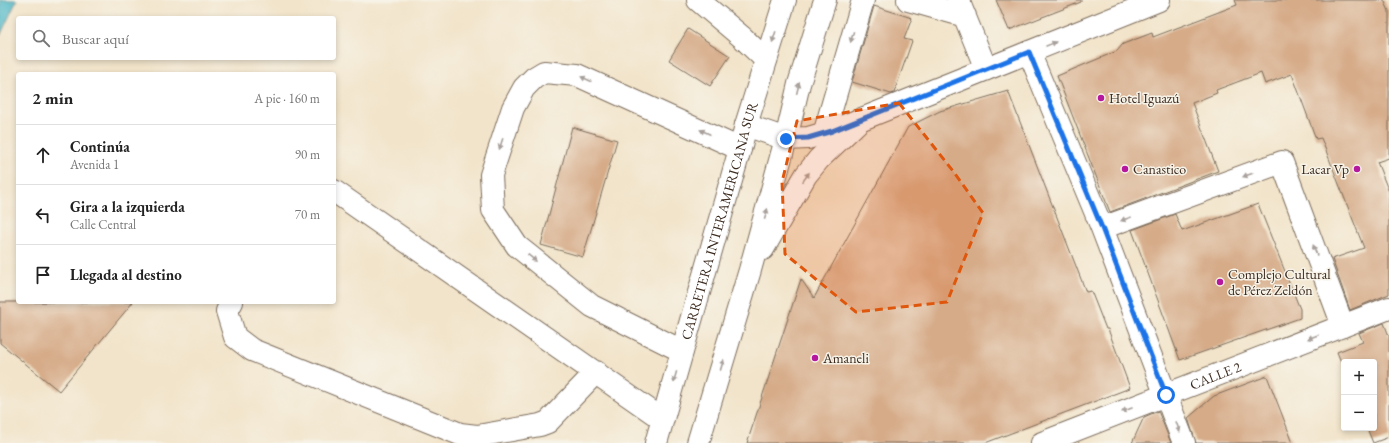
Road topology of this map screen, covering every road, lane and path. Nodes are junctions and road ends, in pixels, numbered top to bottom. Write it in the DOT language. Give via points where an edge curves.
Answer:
graph roads {
  1 [pos="698,0"];
  2 [pos="786,0"];
  3 [pos="825,0"];
  4 [pos="863,0"];
  5 [pos="908,0"];
  6 [pos="1159,0"];
  7 [pos="961,8"];
  8 [pos="1029,52"];
  9 [pos="766,60"];
  10 [pos="986,69"];
  11 [pos="859,120"];
  12 [pos="746,125"];
  13 [pos="824,134"];
  14 [pos="786,139"];
  15 [pos="740,149"];
  16 [pos="336,192"];
  17 [pos="1102,228"];
  18 [pos="750,270"];
  19 [pos="231,304"];
  20 [pos="1389,308"];
  21 [pos="1342,326"];
  22 [pos="682,351"];
  23 [pos="596,372"];
  24 [pos="1166,395"];
  25 [pos="662,419"];
  26 [pos="656,443"];
  27 [pos="698,443"];
  28 [pos="1042,443"];
  29 [pos="1184,443"];
  1 -- 9 [label="main road"];
  2 -- 9 [label="main road, CARRETERA INTERAMERICANA SUR, one-way"];
  14 -- 3 [label="main road, one-way" via="799,84"];
  4 -- 13 [label="main road, one-way"];
  5 -- 7 [label="main road"];
  8 -- 6 [label="main road, one-way"];
  7 -- 10 [label="main road"];
  8 -- 10 [label="main road"];
  8 -- 17 [label="main road"];
  9 -- 12 [label="main road, CARRETERA INTERAMERICANA SUR"];
  10 -- 11 [label="main road"];
  11 -- 13 [label="main road"];
  18 -- 11 [label="main road, one-way" via="806,176 819,159"];
  12 -- 14 [label="main road"];
  12 -- 15 [label="main road, CARRETERA INTERAMERICANA SUR"];
  13 -- 14 [label="main road"];
  18 -- 14 [label="main road, one-way"];
  15 -- 22 [label="main road, CARRETERA INTERAMERICANA SUR"];
  15 -- 22 [label="main road, one-way" via="577,75 544,72 524,88 513,108 491,175 493,210 517,246 592,306"];
  16 -- 23 [label="main road"];
  21 -- 17 [label="main road, one-way" via="1282,162"];
  17 -- 24 [label="main road"];
  27 -- 18 [label="main road, one-way"];
  19 -- 23 [label="main road" via="227,311 235,337 252,350 460,434 477,436 548,422"];
  20 -- 21 [label="main road, CALLE 2"];
  21 -- 24 [label="main road, CALLE 2, one-way"];
  22 -- 25 [label="main road, CARRETERA INTERAMERICANA SUR, one-way"];
  23 -- 25 [label="main road"];
  24 -- 28 [label="main road, CALLE 2, one-way"];
  24 -- 29 [label="main road, one-way"];
  25 -- 26 [label="main road, CARRETERA INTERAMERICANA SUR"];
}
